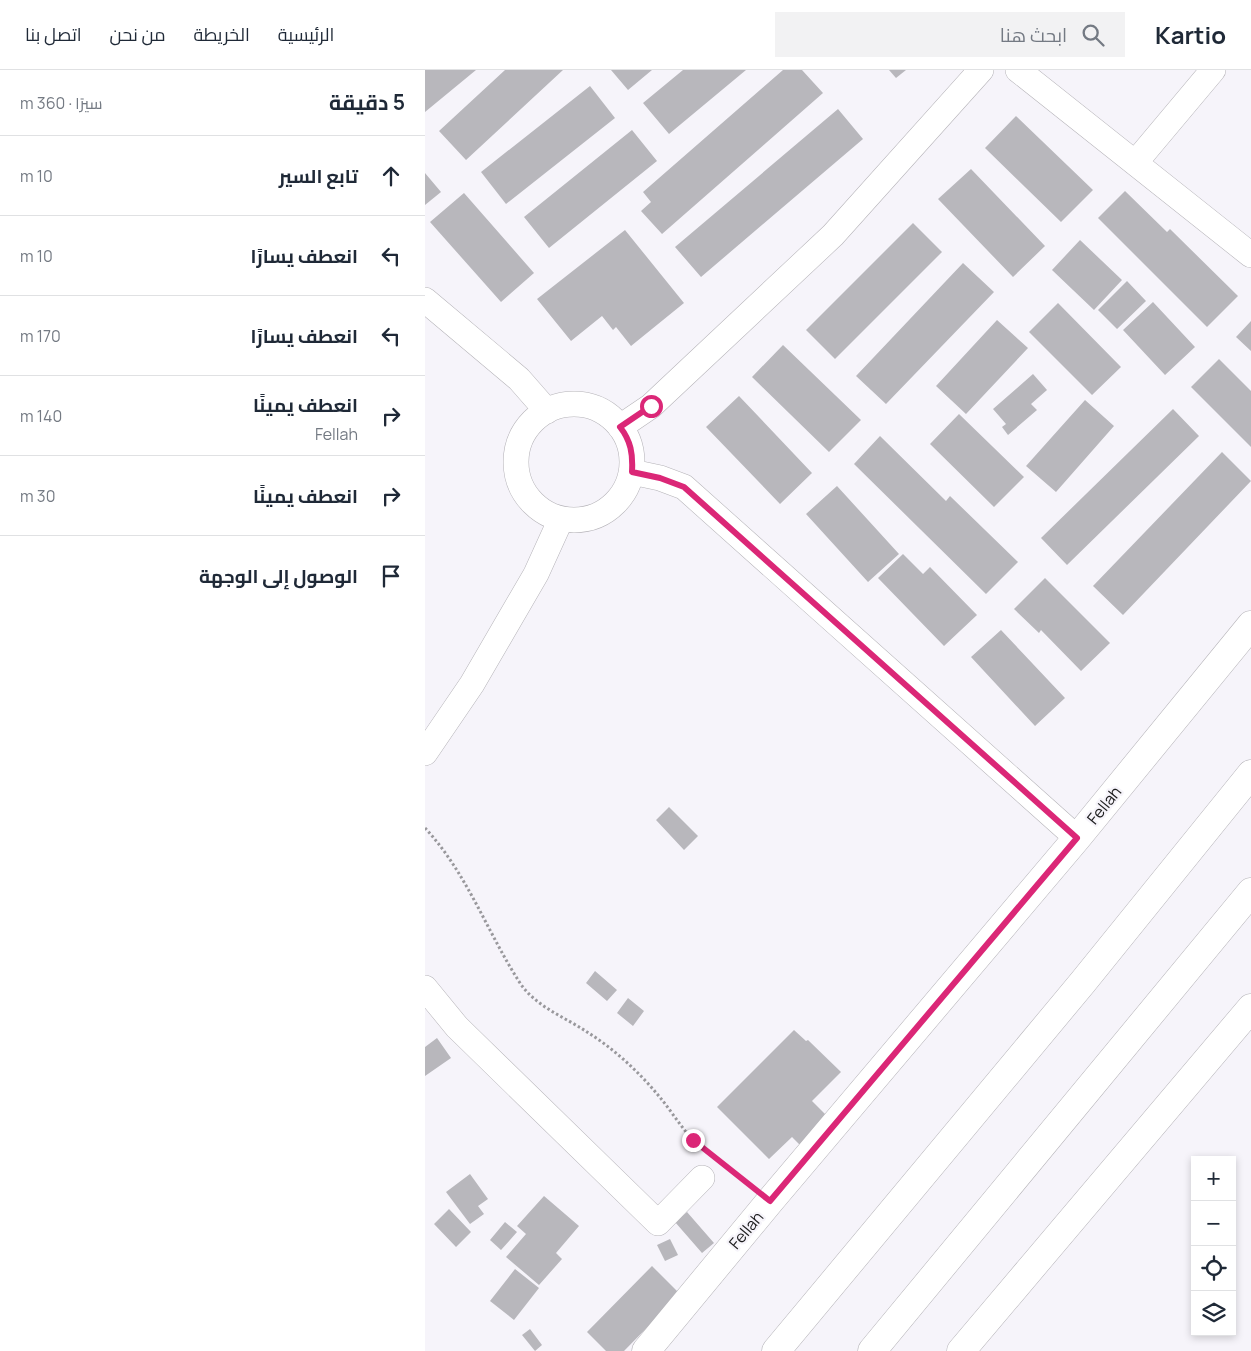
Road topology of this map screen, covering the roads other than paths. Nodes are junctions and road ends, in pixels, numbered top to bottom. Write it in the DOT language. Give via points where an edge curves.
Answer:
graph roads {
  1 [pos="981,70"];
  2 [pos="1018,70"];
  3 [pos="1213,70"];
  4 [pos="1135,163"];
  5 [pos="1251,255"];
  6 [pos="425,300"];
  7 [pos="547,411"];
  8 [pos="620,427"];
  9 [pos="632,472"];
  10 [pos="561,519"];
  11 [pos="1251,625"];
  12 [pos="425,753"];
  13 [pos="1251,774"];
  14 [pos="1077,838"];
  15 [pos="1251,892"];
  16 [pos="425,988"];
  17 [pos="1251,1008"];
  18 [pos="702,1178"];
  19 [pos="645,1351"];
  20 [pos="776,1351"];
  21 [pos="872,1351"];
  22 [pos="961,1351"];
  1 -- 8 [label="street" via="833,236 651,406"];
  2 -- 4 [label="street"];
  3 -- 4 [label="street"];
  4 -- 5 [label="street"];
  6 -- 7 [label="street" via="519,379"];
  7 -- 8 [label="street" via="564,404 583,404 601,410 616,420"];
  7 -- 10 [label="street" via="531,423 520,440 515,460 518,480 527,498 542,512"];
  8 -- 9 [label="street" via="633,453"];
  9 -- 10 [label="street" via="626,489 615,504 600,515 581,520"];
  9 -- 14 [label="street" via="684,487"];
  10 -- 12 [label="street" via="536,574 472,684"];
  11 -- 14 [label="main road, Fellah"];
  13 -- 20 [label="main road"];
  14 -- 19 [label="main road, Fellah"];
  15 -- 21 [label="main road"];
  16 -- 18 [label="street" via="457,1027 658,1223"];
  17 -- 22 [label="main road"];
}
